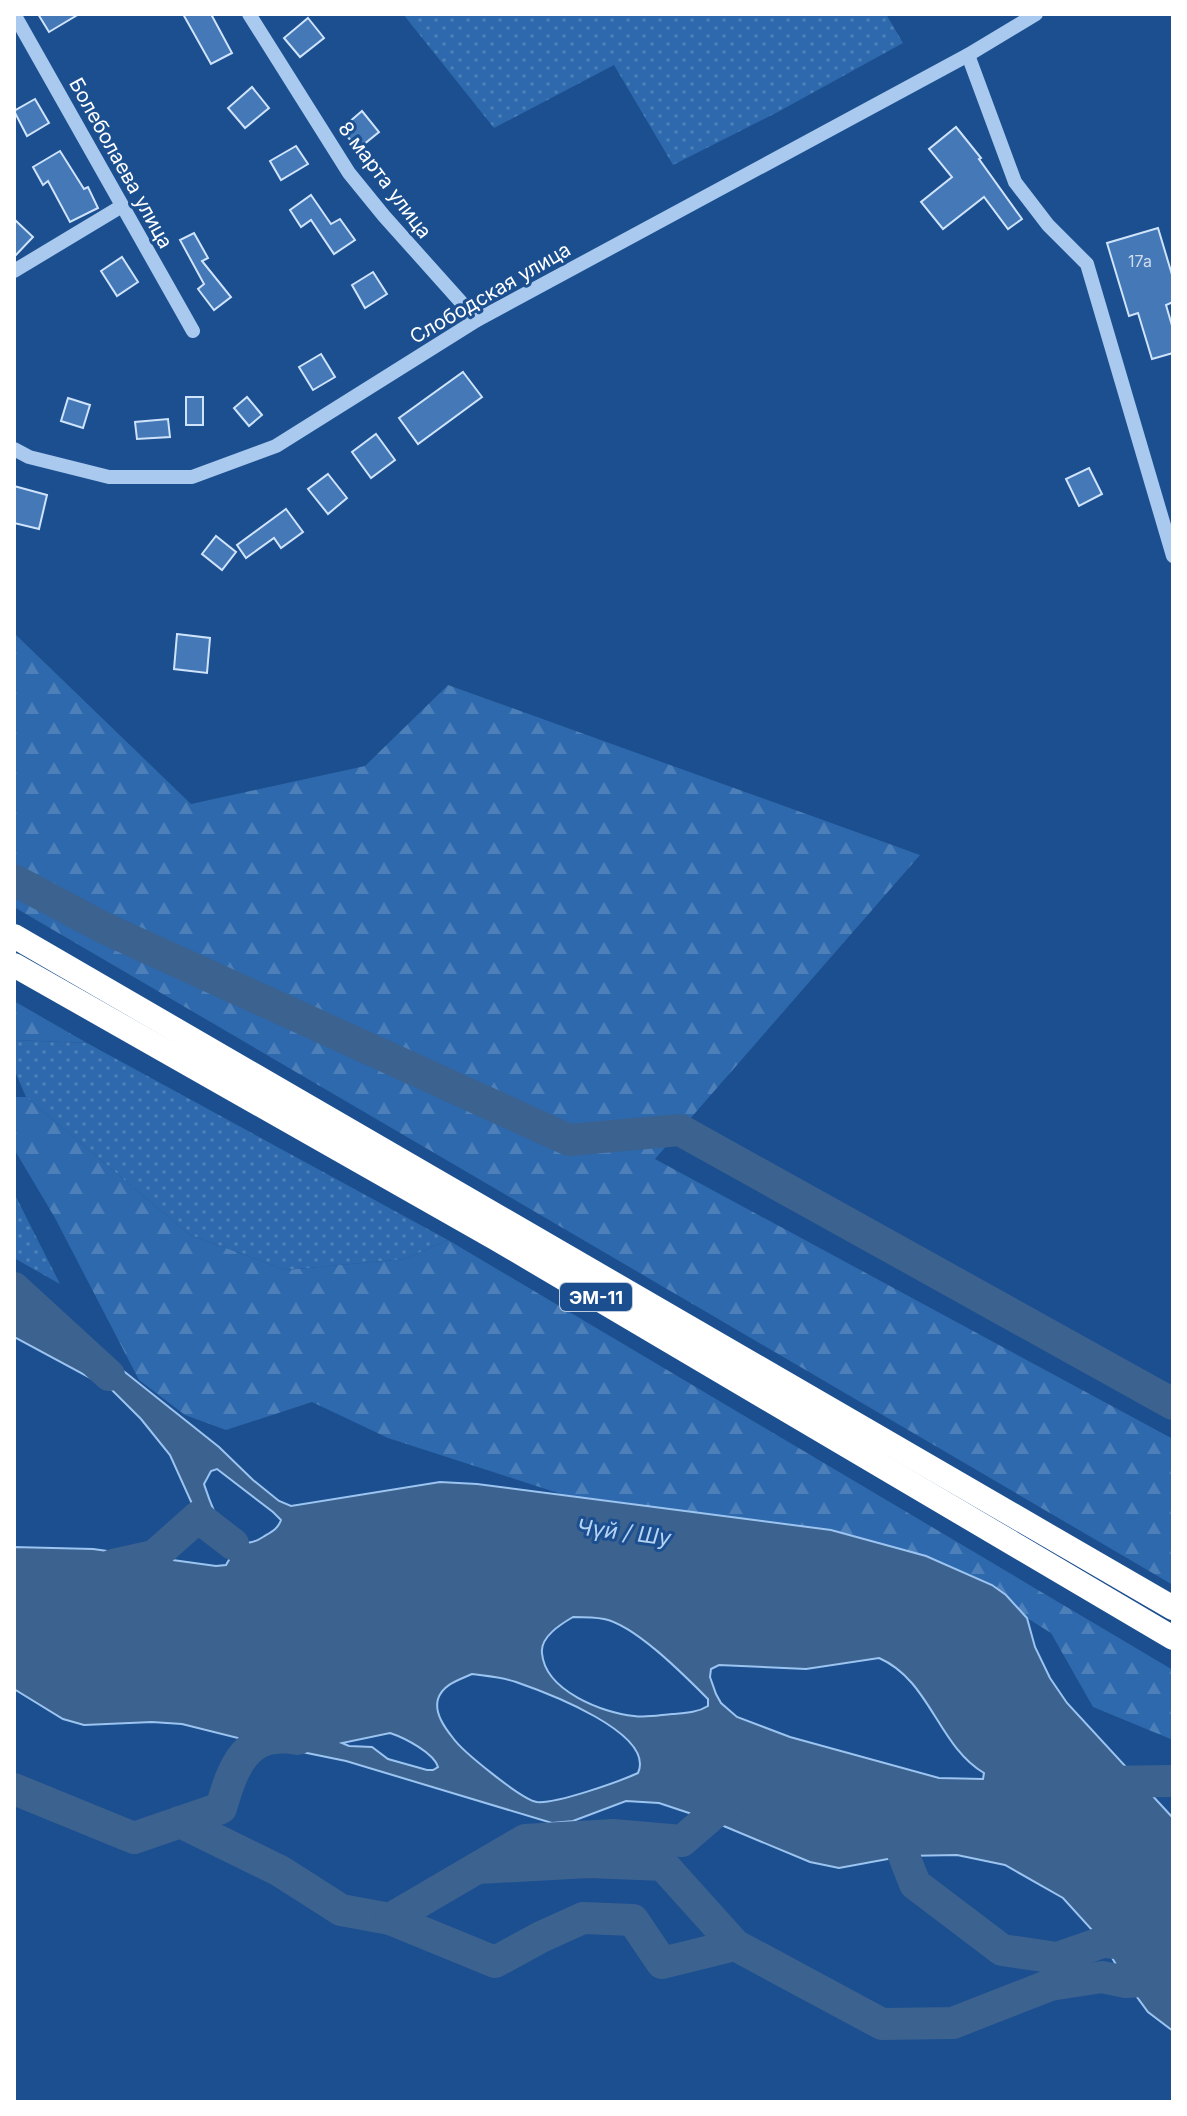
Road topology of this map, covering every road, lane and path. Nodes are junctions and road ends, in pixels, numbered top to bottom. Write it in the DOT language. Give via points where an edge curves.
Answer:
graph roads {
  1 [pos="14,14"];
  2 [pos="249,14"];
  3 [pos="1036,14"];
  4 [pos="968,55"];
  5 [pos="122,206"];
  6 [pos="14,271"];
  7 [pos="477,320"];
  8 [pos="193,331"];
  9 [pos="14,449"];
  10 [pos="1173,556"];
  11 [pos="14,936"];
  12 [pos="14,965"];
  13 [pos="1173,1608"];
  14 [pos="1173,1638"];
  1 -- 5 [label="street, Болеболаева улица"];
  2 -- 7 [label="street, 8 марта улица" via="349,173"];
  3 -- 4 [label="street, Слободская улица"];
  4 -- 7 [label="street, Слободская улица"];
  4 -- 10 [label="street" via="1015,182 1087,264"];
  5 -- 6 [label="street"];
  5 -- 8 [label="street, Болеболаева улица"];
  7 -- 9 [label="street, Слободская улица" via="276,446 192,477 109,477"];
  11 -- 13 [label="highway, ЭМ-11"];
  12 -- 14 [label="highway, ЭМ-11" via="495,1238"];
}
